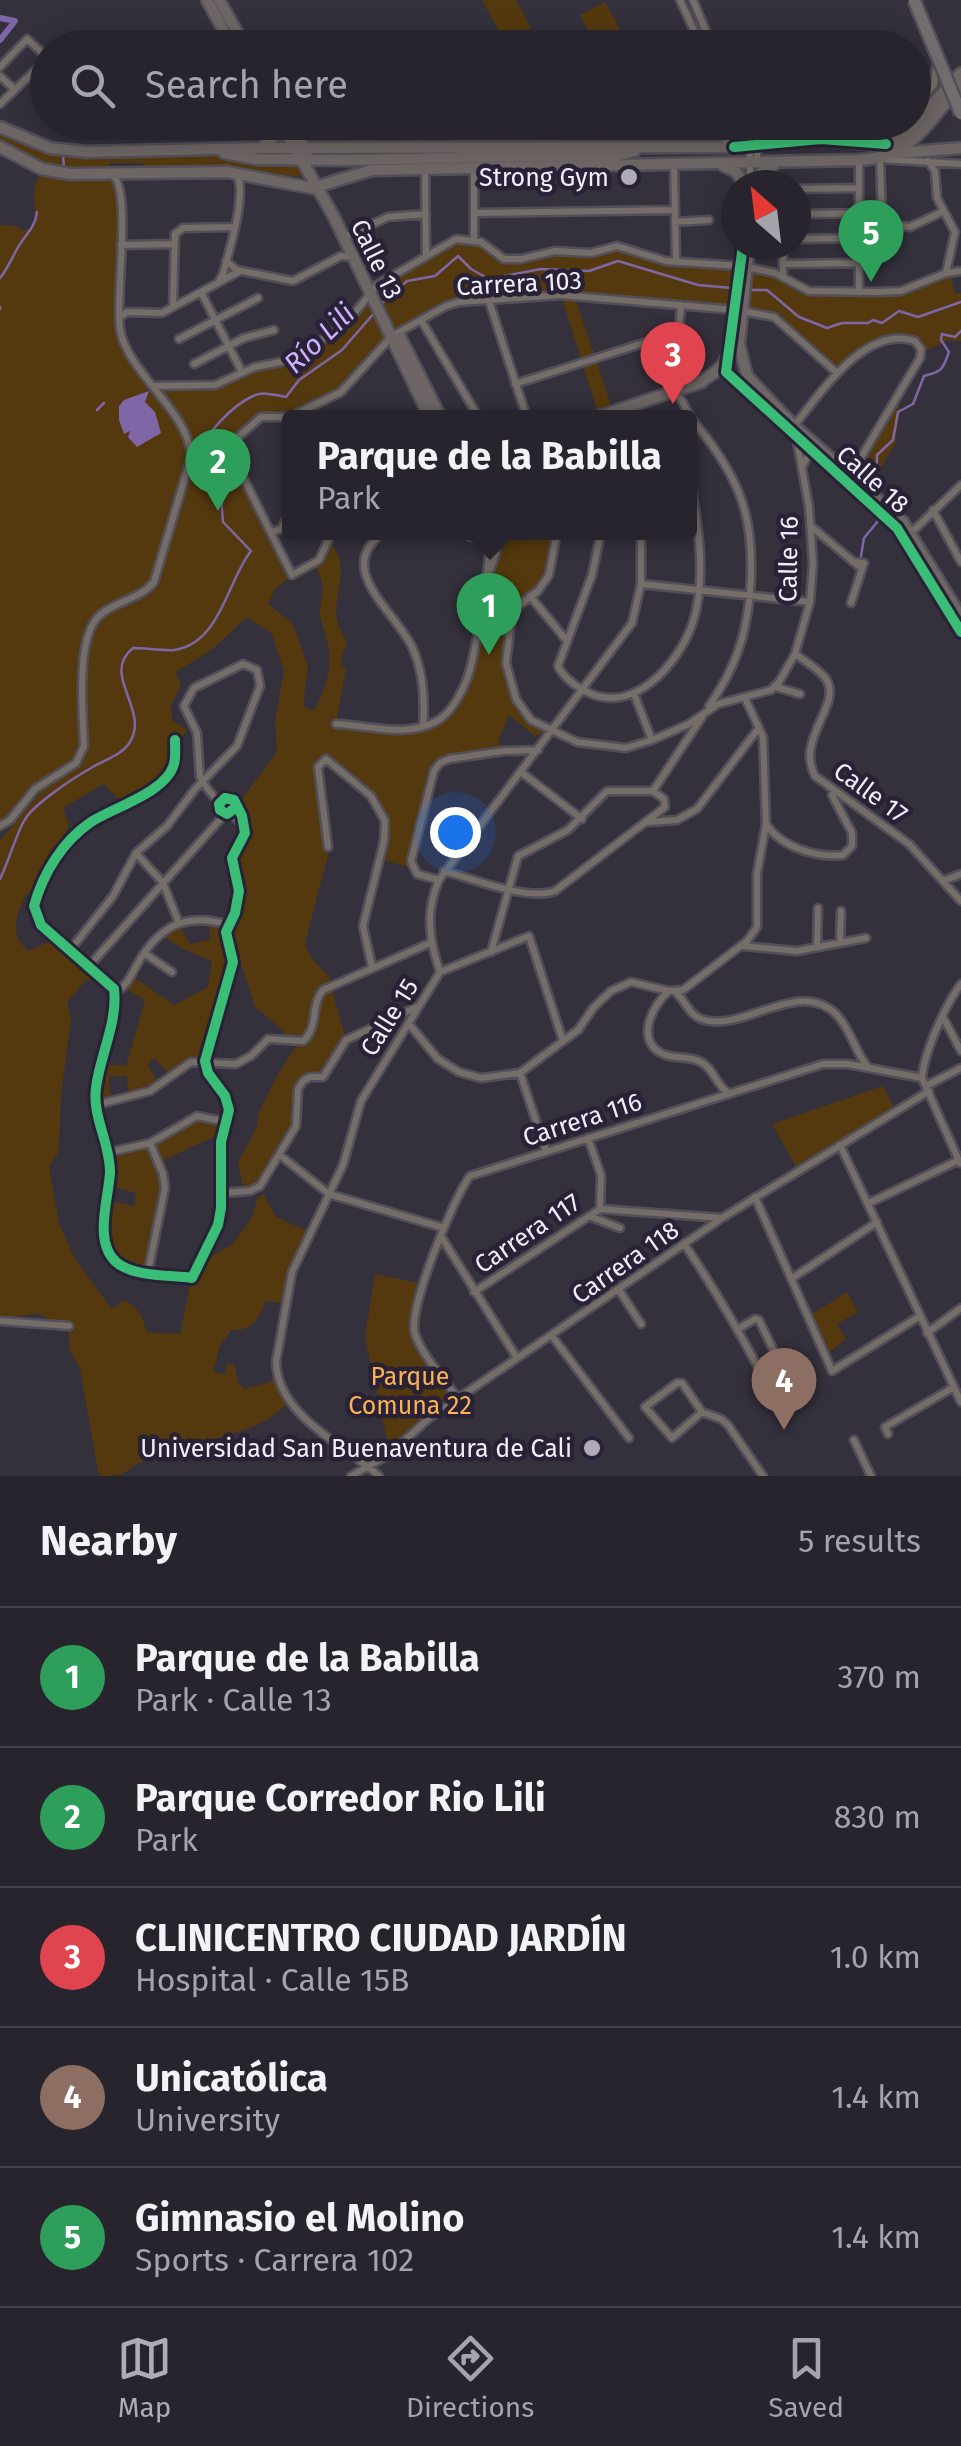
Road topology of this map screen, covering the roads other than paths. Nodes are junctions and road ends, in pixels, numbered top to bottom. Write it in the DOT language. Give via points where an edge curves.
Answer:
graph roads {
  1 [pos="206,0"];
  2 [pos="218,0"];
  3 [pos="680,0"];
  4 [pos="911,0"];
  5 [pos="694,4"];
  6 [pos="686,12"];
  7 [pos="224,30"];
  8 [pos="236,30"];
  9 [pos="694,30"];
  10 [pos="706,30"];
  11 [pos="921,30"];
  12 [pos="924,30"];
  13 [pos="30,41"];
  14 [pos="931,46"];
  15 [pos="931,58"];
  16 [pos="0,68"];
  17 [pos="961,73"];
  18 [pos="30,74"];
  19 [pos="0,76"];
  20 [pos="937,76"];
  21 [pos="931,84"];
  22 [pos="961,85"];
  23 [pos="14,89"];
  24 [pos="945,90"];
  25 [pos="0,104"];
  26 [pos="931,105"];
  27 [pos="931,114"];
  28 [pos="961,114"];
  29 [pos="3,131"];
  30 [pos="270,140"];
  31 [pos="293,140"];
  32 [pos="298,140"];
  33 [pos="305,140"];
  34 [pos="733,140"];
  35 [pos="749,140"];
  36 [pos="776,140"];
  37 [pos="810,140"];
  38 [pos="850,140"];
  39 [pos="900,140"];
  40 [pos="903,140"];
  41 [pos="771,144"];
  42 [pos="704,146"];
  43 [pos="752,146"];
  44 [pos="2,147"];
  45 [pos="645,147"];
  46 [pos="896,147"];
  47 [pos="261,148"];
  48 [pos="961,148"];
  49 [pos="213,149"];
  50 [pos="331,150"];
  51 [pos="304,154"];
  52 [pos="880,159"];
  53 [pos="859,160"];
  54 [pos="927,160"];
  55 [pos="945,162"];
  56 [pos="674,163"];
  57 [pos="716,163"];
  58 [pos="754,163"];
  59 [pos="780,164"];
  60 [pos="961,164"];
  61 [pos="474,166"];
  62 [pos="425,168"];
  63 [pos="733,170"];
  64 [pos="753,170"];
  65 [pos="765,170"];
  66 [pos="935,171"];
  67 [pos="244,175"];
  68 [pos="119,177"];
  69 [pos="316,183"];
  70 [pos="859,188"];
  71 [pos="811,189"];
  72 [pos="675,210"];
  73 [pos="944,211"];
  74 [pos="474,212"];
  75 [pos="860,213"];
  76 [pos="426,214"];
  77 [pos="811,214"];
  78 [pos="881,216"];
  79 [pos="710,220"];
  80 [pos="675,222"];
  81 [pos="234,228"];
  82 [pos="860,238"];
  83 [pos="348,239"];
  84 [pos="474,239"];
  85 [pos="811,239"];
  86 [pos="173,240"];
  87 [pos="121,245"];
  88 [pos="347,256"];
  89 [pos="426,256"];
  90 [pos="226,260"];
  91 [pos="745,260"];
  92 [pos="783,260"];
  93 [pos="676,262"];
  94 [pos="860,263"];
  95 [pos="783,264"];
  96 [pos="744,266"];
  97 [pos="242,271"];
  98 [pos="961,272"];
  99 [pos="946,273"];
  100 [pos="783,276"];
  101 [pos="217,284"];
  102 [pos="373,289"];
  103 [pos="201,292"];
  104 [pos="860,292"];
  105 [pos="258,298"];
  106 [pos="488,301"];
  107 [pos="681,305"];
  108 [pos="174,307"];
  109 [pos="740,307"];
  110 [pos="124,315"];
  111 [pos="216,319"];
  112 [pos="422,320"];
  113 [pos="274,330"];
  114 [pos="678,332"];
  115 [pos="179,339"];
  116 [pos="393,339"];
  117 [pos="229,346"];
  118 [pos="727,362"];
  119 [pos="194,364"];
  120 [pos="742,366"];
  121 [pos="242,372"];
  122 [pos="837,374"];
  123 [pos="731,376"];
  124 [pos="516,384"];
  125 [pos="696,384"];
  126 [pos="154,386"];
  127 [pos="674,391"];
  128 [pos="686,406"];
  129 [pos="307,410"];
  130 [pos="427,410"];
  131 [pos="436,410"];
  132 [pos="474,410"];
  133 [pos="524,410"];
  134 [pos="618,410"];
  135 [pos="687,410"];
  136 [pos="282,418"];
  137 [pos="697,429"];
  138 [pos="795,431"];
  139 [pos="815,453"];
  140 [pos="802,470"];
  141 [pos="850,476"];
  142 [pos="961,485"];
  143 [pos="877,504"];
  144 [pos="933,510"];
  145 [pos="697,513"];
  146 [pos="811,526"];
  147 [pos="282,527"];
  148 [pos="271,532"];
  149 [pos="911,533"];
  150 [pos="328,540"];
  151 [pos="376,540"];
  152 [pos="492,540"];
  153 [pos="556,540"];
  154 [pos="599,540"];
  155 [pos="641,540"];
  156 [pos="961,562"];
  157 [pos="641,584"];
  158 [pos="697,590"];
  159 [pos="961,590"];
  160 [pos="948,595"];
  161 [pos="530,596"];
  162 [pos="750,596"];
  163 [pos="810,602"];
  164 [pos="851,603"];
  165 [pos="961,617"];
  166 [pos="961,632"];
  167 [pos="567,642"];
  168 [pos="795,654"];
  169 [pos="775,687"];
  170 [pos="583,690"];
  171 [pos="634,694"];
  172 [pos="800,694"];
  173 [pos="746,698"];
  174 [pos="706,710"];
  175 [pos="336,724"];
  176 [pos="424,726"];
  177 [pos="759,728"];
  178 [pos="552,731"];
  179 [pos="175,740"];
  180 [pos="652,740"];
  181 [pos="538,750"];
  182 [pos="521,772"];
  183 [pos="203,782"];
  184 [pos="830,789"];
  185 [pos="652,791"];
  186 [pos="226,797"];
  187 [pos="219,804"];
  188 [pos="855,808"];
  189 [pos="231,812"];
  190 [pos="582,819"];
  191 [pos="846,819"];
  192 [pos="647,822"];
  193 [pos="766,824"];
  194 [pos="0,826"];
  195 [pos="782,842"];
  196 [pos="328,847"];
  197 [pos="762,850"];
  198 [pos="136,853"];
  199 [pos="444,871"];
  200 [pos="961,874"];
  201 [pos="439,880"];
  202 [pos="943,882"];
  203 [pos="163,883"];
  204 [pos="510,889"];
  205 [pos="961,901"];
  206 [pos="818,908"];
  207 [pos="841,911"];
  208 [pos="180,922"];
  209 [pos="228,925"];
  210 [pos="758,927"];
  211 [pos="866,938"];
  212 [pos="840,942"];
  213 [pos="430,943"];
  214 [pos="741,946"];
  215 [pos="817,948"];
  216 [pos="71,949"];
  217 [pos="768,949"];
  218 [pos="491,952"];
  219 [pos="144,953"];
  220 [pos="90,965"];
  221 [pos="372,967"];
  222 [pos="172,972"];
  223 [pos="440,972"];
  224 [pos="961,984"];
  225 [pos="650,986"];
  226 [pos="691,987"];
  227 [pos="672,991"];
  228 [pos="114,994"];
  229 [pos="658,1003"];
  230 [pos="686,1003"];
  231 [pos="419,1006"];
  232 [pos="943,1018"];
  233 [pos="409,1024"];
  234 [pos="414,1032"];
  235 [pos="402,1035"];
  236 [pos="562,1041"];
  237 [pos="961,1051"];
  238 [pos="858,1052"];
  239 [pos="925,1060"];
  240 [pos="205,1062"];
  241 [pos="848,1064"];
  242 [pos="868,1068"];
  243 [pos="961,1068"];
  244 [pos="520,1073"];
  245 [pos="912,1074"];
  246 [pos="925,1085"];
  247 [pos="718,1086"];
  248 [pos="728,1093"];
  249 [pos="718,1096"];
  250 [pos="96,1106"];
  251 [pos="226,1122"];
  252 [pos="588,1138"];
  253 [pos="150,1143"];
  254 [pos="840,1145"];
  255 [pos="546,1151"];
  256 [pos="110,1152"];
  257 [pos="280,1156"];
  258 [pos="960,1162"];
  259 [pos="220,1192"];
  260 [pos="329,1194"];
  261 [pos="755,1198"];
  262 [pos="869,1203"];
  263 [pos="600,1208"];
  264 [pos="589,1216"];
  265 [pos="722,1218"];
  266 [pos="877,1222"];
  267 [pos="620,1228"];
  268 [pos="443,1232"];
  269 [pos="685,1245"];
  270 [pos="148,1272"];
  271 [pos="791,1280"];
  272 [pos="620,1290"];
  273 [pos="474,1292"];
  274 [pos="961,1308"];
  275 [pos="920,1316"];
  276 [pos="0,1322"];
  277 [pos="641,1324"];
  278 [pos="69,1326"];
  279 [pos="738,1329"];
  280 [pos="927,1333"];
  281 [pos="552,1336"];
  282 [pos="517,1358"];
  283 [pos="954,1387"];
  284 [pos="458,1399"];
  285 [pos="961,1402"];
  286 [pos="702,1412"];
  287 [pos="888,1434"];
  288 [pos="629,1438"];
  289 [pos="854,1440"];
  290 [pos="368,1467"];
  291 [pos="352,1476"];
  292 [pos="379,1476"];
  293 [pos="763,1476"];
  294 [pos="871,1476"];
  1 -- 7 [label="main road"];
  2 -- 8 [label="main road"];
  3 -- 6 [label="street"];
  4 -- 11 [label="street"];
  4 -- 12 [label="highway, bridge"];
  5 -- 6 [label="street"];
  5 -- 10 [label="street"];
  6 -- 9 [label="street"];
  13 -- 16 [label="street"];
  14 -- 28 [label="highway, bridge"];
  15 -- 20 [label="street"];
  17 -- 24 [label="main road"];
  18 -- 23 [label="street"];
  19 -- 23 [label="street"];
  20 -- 21 [label="street"];
  20 -- 24 [label="street"];
  22 -- 27 [label="main road"];
  23 -- 25 [label="street"];
  24 -- 26 [label="main road"];
  29 -- 49 [label="main road" via="74,152"];
  30 -- 47 [label="main road"];
  31 -- 51 [label="main road, Calle 13"];
  32 -- 51 [label="main road, Calle 13"];
  33 -- 50 [label="main road"];
  34 -- 42 [label="main road"];
  35 -- 43 [label="street"];
  36 -- 41 [label="main road"];
  37 -- 41 [label="main road"];
  38 -- 46 [label="main road"];
  39 -- 46 [label="main road"];
  40 -- 46 [label="main road"];
  41 -- 43 [label="main road"];
  42 -- 43 [label="main road"];
  42 -- 45 [label="main road"];
  43 -- 58 [label="street"];
  44 -- 68 [label="main road" via="48,171"];
  45 -- 50 [label="main road"];
  45 -- 51 [label="main road" via="620,155"];
  46 -- 48 [label="main road"];
  46 -- 52 [label="main road"];
  47 -- 49 [label="main road"];
  47 -- 51 [label="main road"];
  49 -- 51 [label="main road" via="244,158"];
  50 -- 51 [label="main road"];
  51 -- 69 [label="main road, Calle 13"];
  52 -- 53 [label="main road"];
  52 -- 54 [label="street"];
  52 -- 78 [label="street"];
  53 -- 59 [label="main road"];
  53 -- 70 [label="street"];
  54 -- 55 [label="street"];
  54 -- 66 [label="street"];
  55 -- 60 [label="street"];
  55 -- 66 [label="street"];
  56 -- 57 [label="main road"];
  56 -- 61 [label="main road"];
  56 -- 72 [label="street"];
  57 -- 58 [label="main road"];
  57 -- 63 [label="main road"];
  58 -- 59 [label="main road"];
  58 -- 64 [label="street"];
  59 -- 65 [label="main road"];
  61 -- 62 [label="main road"];
  61 -- 74 [label="street"];
  62 -- 69 [label="main road" via="372,170"];
  62 -- 76 [label="street"];
  66 -- 73 [label="street"];
  67 -- 68 [label="main road"];
  67 -- 69 [label="main road"];
  67 -- 81 [label="street"];
  68 -- 87 [label="street"];
  69 -- 83 [label="main road, Calle 13"];
  69 -- 83 [label="main road, Calle 13"];
  70 -- 71 [label="street"];
  70 -- 75 [label="street"];
  72 -- 74 [label="street"];
  72 -- 80 [label="street"];
  73 -- 78 [label="street" via="910,228"];
  73 -- 99 [label="street" via="954,232"];
  74 -- 84 [label="street"];
  75 -- 77 [label="street"];
  75 -- 78 [label="street"];
  75 -- 82 [label="street"];
  76 -- 83 [label="street" via="388,216"];
  76 -- 89 [label="street"];
  79 -- 80 [label="street"];
  80 -- 93 [label="street"];
  81 -- 86 [label="street" via="183,228"];
  81 -- 90 [label="street"];
  82 -- 85 [label="street"];
  82 -- 94 [label="street"];
  83 -- 88 [label="main road, Calle 13"];
  83 -- 102 [label="main road, Calle 13"];
  84 -- 89 [label="street" via="456,239"];
  84 -- 93 [label="street" via="504,260 618,246"];
  86 -- 87 [label="street"];
  86 -- 108 [label="street"];
  87 -- 110 [label="street"];
  88 -- 97 [label="street" via="292,281"];
  88 -- 102 [label="main road, Calle 13"];
  89 -- 102 [label="street"];
  90 -- 97 [label="street"];
  90 -- 101 [label="street"];
  91 -- 96 [label="main road"];
  92 -- 95 [label="street"];
  93 -- 96 [label="street"];
  94 -- 95 [label="street"];
  94 -- 104 [label="street"];
  95 -- 100 [label="street"];
  96 -- 100 [label="street"];
  96 -- 109 [label="main road"];
  97 -- 101 [label="street"];
  98 -- 99 [label="street"];
  99 -- 104 [label="street" via="902,291"];
  100 -- 104 [label="street" via="809,291"];
  101 -- 103 [label="street"];
  102 -- 116 [label="main road, Calle 13"];
  102 -- 121 [label="street" via="346,324 291,360"];
  103 -- 108 [label="street"];
  103 -- 111 [label="street"];
  105 -- 111 [label="street"];
  106 -- 107 [label="street, Carrera 103" via="561,295"];
  106 -- 112 [label="street, Carrera 103" via="458,302"];
  106 -- 124 [label="street"];
  107 -- 109 [label="street, Carrera 103"];
  107 -- 114 [label="street"];
  108 -- 110 [label="street"];
  109 -- 118 [label="main road"];
  109 -- 120 [label="main road"];
  109 -- 122 [label="street, Carrera 103" via="774,318"];
  110 -- 126 [label="street" via="124,341"];
  111 -- 115 [label="street"];
  111 -- 117 [label="street"];
  112 -- 116 [label="street, Carrera 103"];
  112 -- 132 [label="street"];
  113 -- 117 [label="street"];
  114 -- 124 [label="street"];
  114 -- 127 [label="street"];
  116 -- 129 [label="street, Carrera 103" via="347,388"];
  116 -- 130 [label="main road, Calle 13"];
  116 -- 131 [label="main road, Calle 13"];
  117 -- 119 [label="street"];
  117 -- 121 [label="street"];
  118 -- 120 [label="main road" via="736,359"];
  118 -- 123 [label="main road"];
  118 -- 125 [label="main road"];
  120 -- 123 [label="main road"];
  120 -- 138 [label="main road, Calle 18"];
  121 -- 126 [label="street" via="214,385"];
  122 -- 138 [label="street"];
  122 -- 141 [label="street" via="866,349 900,339 915,341 922,353"];
  123 -- 125 [label="main road"];
  123 -- 138 [label="main road, Calle 18"];
  124 -- 133 [label="street"];
  125 -- 127 [label="main road"];
  125 -- 128 [label="street"];
  126 -- 194 [label="street" via="192,454 157,574 148,589 92,625 81,757"];
  127 -- 128 [label="street"];
  127 -- 134 [label="main road"];
  128 -- 135 [label="street"];
  136 -- 148 [label="street, Carrera 103" via="261,417 234,444 234,458"];
  137 -- 162 [label="street" via="728,467 744,502 753,556"];
  138 -- 139 [label="main road, Calle 18"];
  138 -- 140 [label="street, Calle 16"];
  138 -- 141 [label="main road, Calle 18"];
  139 -- 140 [label="street"];
  139 -- 143 [label="main road, Calle 18"];
  140 -- 146 [label="street, Calle 16"];
  141 -- 143 [label="main road, Calle 18"];
  142 -- 144 [label="street"];
  143 -- 149 [label="main road, Calle 18"];
  143 -- 166 [label="main road, Calle 18"];
  144 -- 149 [label="street"];
  144 -- 156 [label="street"];
  145 -- 158 [label="street"];
  146 -- 163 [label="street, Calle 16"];
  146 -- 164 [label="street" via="859,564"];
  147 -- 148 [label="street"];
  148 -- 150 [label="street" via="292,575 318,560"];
  149 -- 160 [label="main road, Calle 18"];
  151 -- 176 [label="street" via="365,552 365,579 416,656"];
  152 -- 176 [label="street" via="468,676 454,705"];
  153 -- 161 [label="street" via="549,575"];
  154 -- 167 [label="street"];
  155 -- 157 [label="street, Calle 15"];
  157 -- 158 [label="street"];
  157 -- 170 [label="street, Calle 15" via="632,623"];
  158 -- 162 [label="street"];
  158 -- 171 [label="street" via="684,642"];
  159 -- 160 [label="street"];
  160 -- 165 [label="main road, Calle 18"];
  161 -- 167 [label="street"];
  161 -- 178 [label="street" via="513,614 508,676 526,716"];
  162 -- 163 [label="street"];
  162 -- 174 [label="street" via="735,666"];
  163 -- 168 [label="street, Calle 16"];
  167 -- 170 [label="street" via="558,666"];
  168 -- 169 [label="street, Calle 16"];
  168 -- 184 [label="street, Calle 17" via="830,689 809,760"];
  169 -- 172 [label="street"];
  169 -- 173 [label="street"];
  170 -- 171 [label="street" via="612,700"];
  170 -- 178 [label="street, Calle 15"];
  171 -- 180 [label="street"];
  173 -- 174 [label="street"];
  173 -- 177 [label="street"];
  174 -- 180 [label="street"];
  174 -- 185 [label="street"];
  175 -- 176 [label="street"];
  177 -- 192 [label="street" via="697,809 677,820"];
  177 -- 193 [label="street"];
  178 -- 180 [label="street" via="611,748"];
  178 -- 181 [label="street, Calle 15"];
  179 -- 216 [label="street" via="171,770 151,791 75,835 48,872 34,906 41,925"];
  181 -- 182 [label="street, Calle 15"];
  181 -- 201 [label="street" via="449,759 434,770 411,861 417,874"];
  182 -- 190 [label="street"];
  182 -- 199 [label="street, Calle 15"];
  183 -- 183 [label="street" via="243,735 260,686 257,670 248,665 194,688 186,699"];
  183 -- 186 [label="street"];
  183 -- 187 [label="street"];
  183 -- 198 [label="street"];
  184 -- 188 [label="street, Calle 17"];
  184 -- 191 [label="street"];
  185 -- 190 [label="street" via="607,791"];
  185 -- 192 [label="street" via="666,804"];
  186 -- 187 [label="street"];
  186 -- 189 [label="street" via="234,800"];
  187 -- 189 [label="street"];
  188 -- 191 [label="street"];
  188 -- 202 [label="street, Calle 17" via="909,844"];
  189 -- 203 [label="street"];
  189 -- 209 [label="street" via="244,836 232,858 239,890"];
  190 -- 204 [label="street" via="518,856"];
  191 -- 195 [label="street" via="853,840 843,855"];
  192 -- 204 [label="street" via="555,891"];
  193 -- 195 [label="street"];
  193 -- 197 [label="street"];
  195 -- 197 [label="street"];
  196 -- 221 [label="street" via="318,766 326,759 372,796 384,820 363,926"];
  197 -- 210 [label="street"];
  198 -- 203 [label="street"];
  198 -- 216 [label="street" via="113,896"];
  199 -- 201 [label="street, Calle 15"];
  199 -- 204 [label="street"];
  200 -- 202 [label="street"];
  201 -- 213 [label="street, Calle 15" via="429,908"];
  202 -- 205 [label="street, Calle 17"];
  203 -- 208 [label="street"];
  203 -- 220 [label="street"];
  204 -- 218 [label="street"];
  206 -- 215 [label="street"];
  207 -- 212 [label="street"];
  208 -- 209 [label="street" via="206,918"];
  208 -- 219 [label="street"];
  209 -- 240 [label="street" via="232,966"];
  210 -- 214 [label="street"];
  210 -- 217 [label="street"];
  211 -- 212 [label="street"];
  212 -- 215 [label="street"];
  213 -- 221 [label="street"];
  213 -- 223 [label="street, Calle 15"];
  214 -- 217 [label="street"];
  214 -- 226 [label="street"];
  215 -- 217 [label="street"];
  216 -- 220 [label="street"];
  218 -- 223 [label="street"];
  218 -- 236 [label="street" via="529,936"];
  219 -- 222 [label="street"];
  219 -- 228 [label="street"];
  220 -- 228 [label="street"];
  221 -- 240 [label="street" via="320,992 306,1040 268,1039 236,1064"];
  223 -- 231 [label="street, Calle 15"];
  224 -- 232 [label="street"];
  225 -- 227 [label="street"];
  225 -- 229 [label="street"];
  225 -- 236 [label="street" via="631,982 612,990"];
  226 -- 227 [label="street"];
  226 -- 230 [label="street"];
  227 -- 229 [label="street"];
  227 -- 230 [label="street"];
  228 -- 250 [label="street"];
  229 -- 247 [label="street" via="647,1033 654,1048 703,1062"];
  230 -- 238 [label="street" via="695,1016 712,1020 801,1002 822,1004 838,1015"];
  231 -- 233 [label="street, Calle 15"];
  231 -- 257 [label="street" via="346,1040 323,1077 303,1081 298,1120"];
  232 -- 237 [label="street"];
  232 -- 239 [label="street"];
  233 -- 234 [label="street"];
  233 -- 235 [label="street, Calle 15"];
  234 -- 235 [label="street"];
  234 -- 244 [label="street" via="438,1060 465,1074"];
  235 -- 260 [label="street, Calle 15" via="360,1100"];
  236 -- 244 [label="street"];
  238 -- 241 [label="street"];
  238 -- 242 [label="street"];
  239 -- 245 [label="street"];
  239 -- 246 [label="street"];
  240 -- 250 [label="street" via="180,1067 150,1091"];
  240 -- 251 [label="street" via="227,1100"];
  241 -- 242 [label="street, Carrera 116"];
  241 -- 248 [label="street, Carrera 116" via="823,1064"];
  242 -- 245 [label="street, Carrera 116"];
  243 -- 246 [label="street, Carrera 118"];
  244 -- 255 [label="street"];
  245 -- 246 [label="street, Carrera 116"];
  246 -- 254 [label="street, Carrera 118"];
  246 -- 258 [label="street"];
  247 -- 248 [label="street"];
  247 -- 249 [label="street"];
  248 -- 249 [label="street, Carrera 116"];
  249 -- 252 [label="street, Carrera 116"];
  250 -- 256 [label="street"];
  251 -- 253 [label="street" via="197,1116"];
  251 -- 259 [label="street"];
  252 -- 255 [label="street, Carrera 116"];
  252 -- 263 [label="street" via="601,1175"];
  253 -- 256 [label="street"];
  253 -- 270 [label="street" via="165,1188"];
  254 -- 261 [label="street, Carrera 118"];
  254 -- 262 [label="street"];
  255 -- 268 [label="street, Carrera 116" via="470,1176"];
  256 -- 270 [label="street" via="105,1243 116,1262"];
  257 -- 259 [label="street" via="255,1189"];
  257 -- 260 [label="street"];
  258 -- 262 [label="street"];
  259 -- 270 [label="street" via="218,1225 192,1278"];
  260 -- 268 [label="street"];
  260 -- 290 [label="street, Calle 15" via="292,1272 276,1376 303,1416"];
  261 -- 265 [label="street, Carrera 118"];
  261 -- 271 [label="street"];
  262 -- 266 [label="street"];
  263 -- 264 [label="street, Carrera 117"];
  263 -- 265 [label="street, Carrera 117"];
  264 -- 267 [label="street"];
  264 -- 273 [label="street, Carrera 117"];
  265 -- 269 [label="street, Carrera 118"];
  266 -- 271 [label="street"];
  266 -- 275 [label="street"];
  268 -- 273 [label="street"];
  268 -- 284 [label="street, Carrera 116" via="414,1332"];
  269 -- 272 [label="street, Carrera 118"];
  269 -- 279 [label="street"];
  271 -- 275 [label="street" via="832,1371"];
  272 -- 277 [label="street"];
  272 -- 281 [label="street, Carrera 118"];
  273 -- 282 [label="street"];
  274 -- 280 [label="street"];
  275 -- 280 [label="street"];
  276 -- 278 [label="street"];
  279 -- 279 [label="street" via="759,1320 780,1360 761,1370"];
  280 -- 283 [label="street"];
  281 -- 282 [label="street, Carrera 118"];
  281 -- 288 [label="street"];
  282 -- 284 [label="street, Carrera 118"];
  283 -- 285 [label="street"];
  283 -- 287 [label="street" via="884,1428"];
  284 -- 290 [label="street, Carrera 118"];
  286 -- 286 [label="street" via="680,1382 645,1407 672,1438"];
  286 -- 293 [label="street" via="728,1425"];
  289 -- 294 [label="street"];
  290 -- 291 [label="street, Carrera 118"];
  290 -- 292 [label="street"];
}
